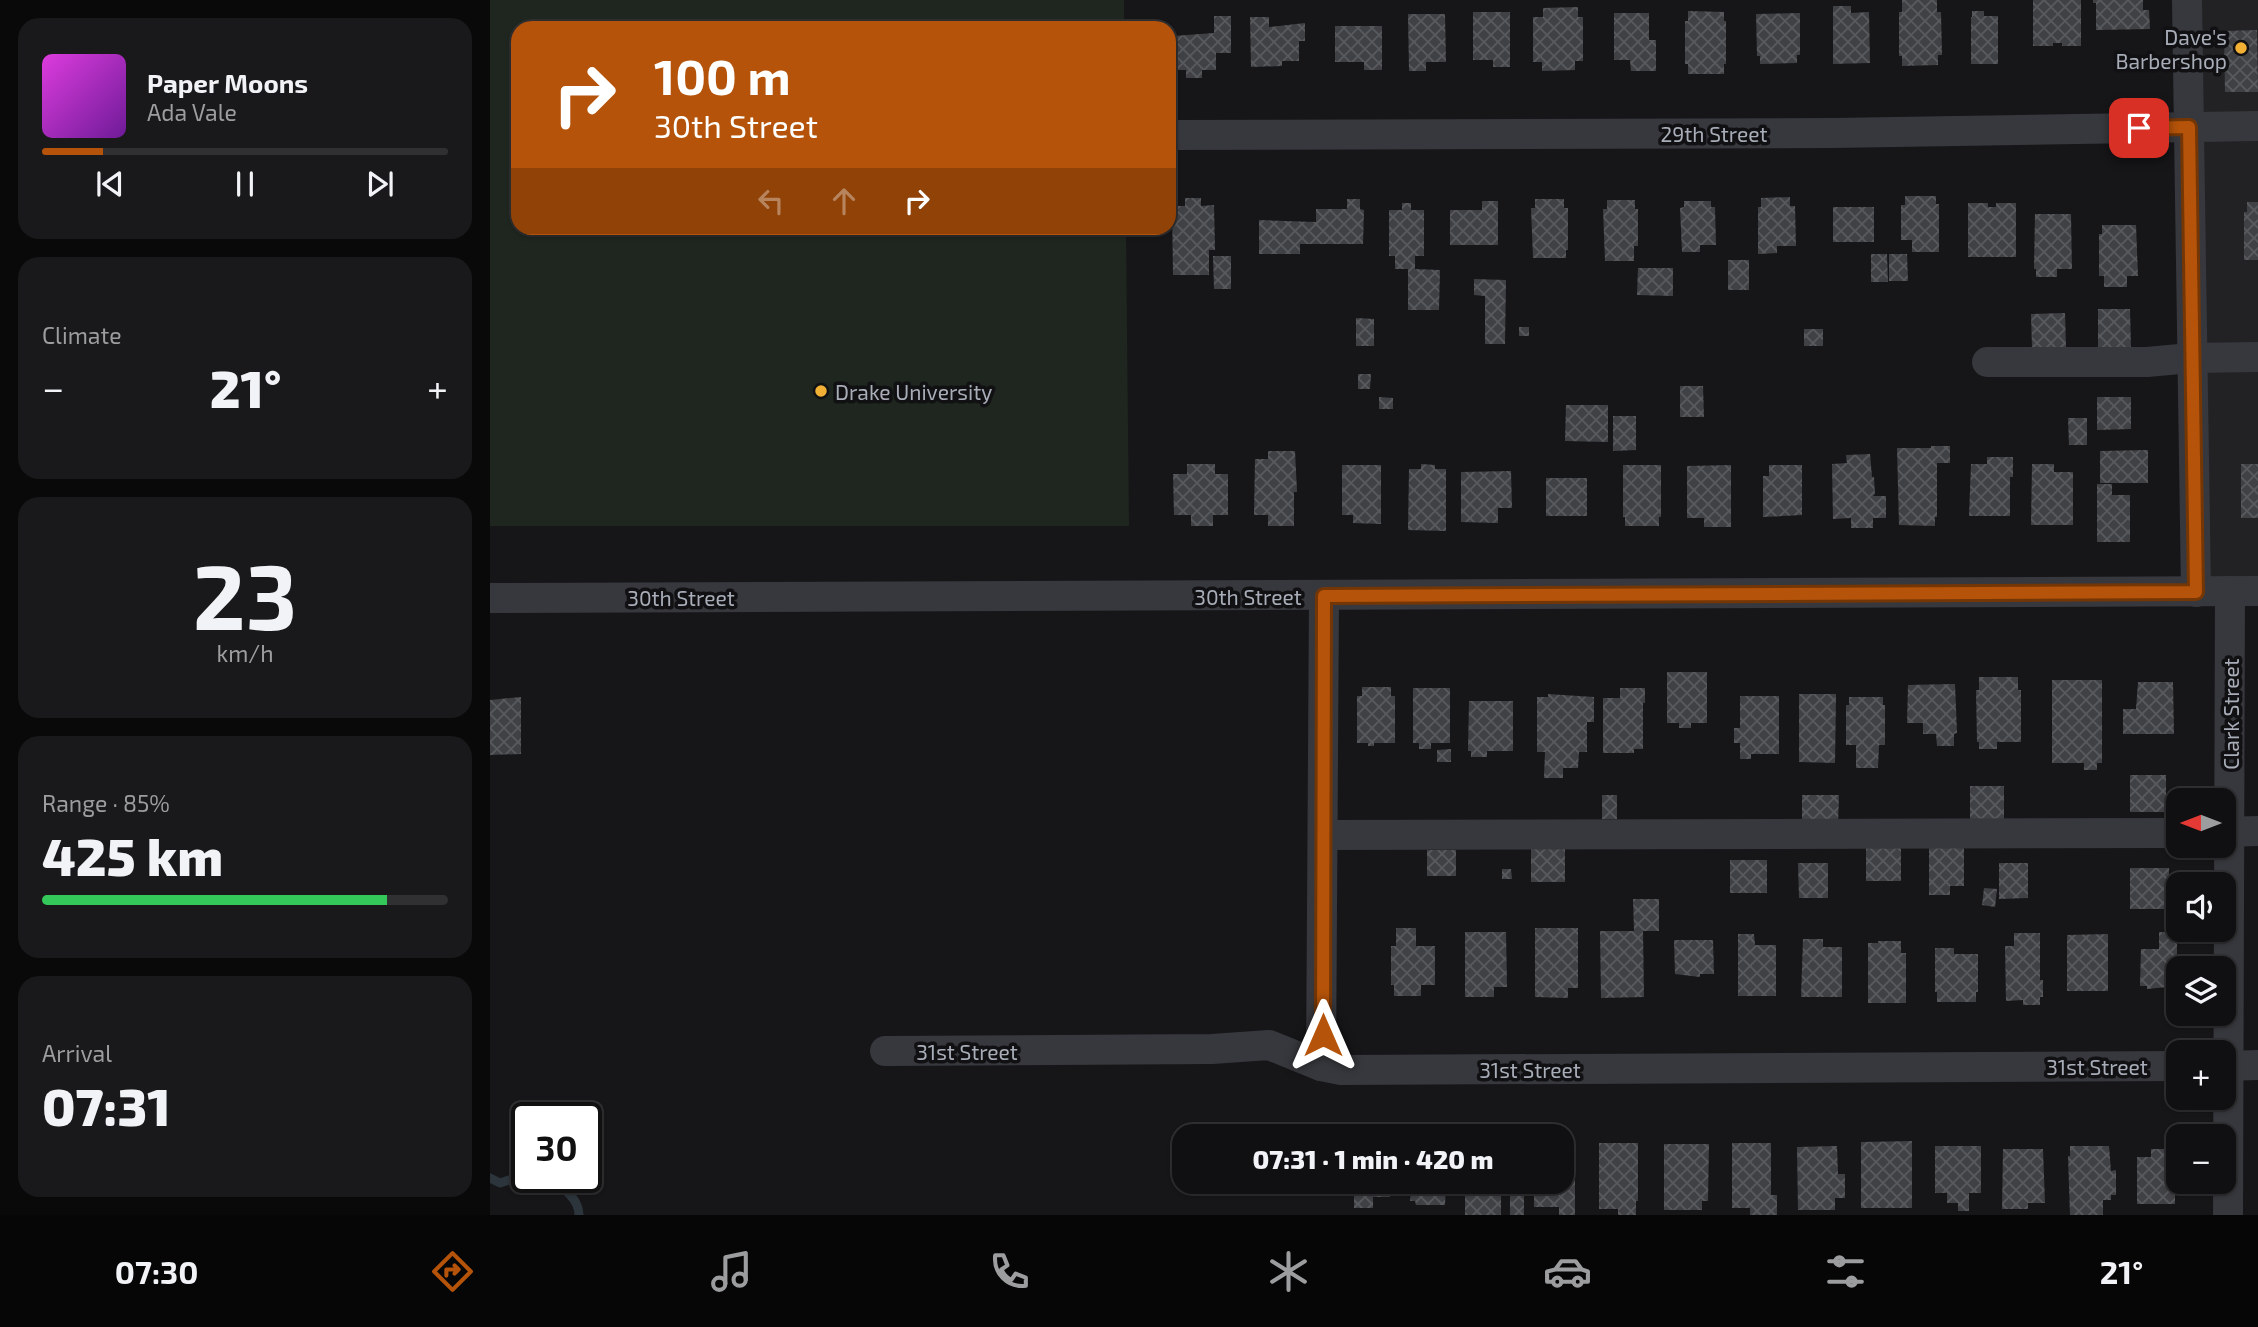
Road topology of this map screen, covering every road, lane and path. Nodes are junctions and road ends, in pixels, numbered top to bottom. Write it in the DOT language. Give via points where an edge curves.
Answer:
graph roads {
  1 [pos="2187,0"];
  2 [pos="2258,126"];
  3 [pos="2189,127"];
  4 [pos="1176,135"];
  5 [pos="2258,357"];
  6 [pos="2191,358"];
  7 [pos="1987,362"];
  8 [pos="2244,591"];
  9 [pos="2196,592"];
  10 [pos="1324,596"];
  11 [pos="490,598"];
  12 [pos="2237,831"];
  13 [pos="2166,833"];
  14 [pos="1324,835"];
  15 [pos="2227,1040"];
  16 [pos="885,1051"];
  17 [pos="2258,1065"];
  18 [pos="1321,1066"];
  19 [pos="2166,1066"];
  20 [pos="2236,1066"];
  21 [pos="2227,1110"];
  22 [pos="2228,1215"];
  1 -- 3 [label="street"];
  2 -- 3 [label="street, 29th Street"];
  3 -- 4 [label="street, 29th Street"];
  3 -- 6 [label="street"];
  5 -- 6 [label="street"];
  6 -- 7 [label="street"];
  6 -- 9 [label="street"];
  8 -- 9 [label="street, 30th Street"];
  8 -- 12 [label="street, Clark Street"];
  9 -- 10 [label="street, 30th Street"];
  10 -- 11 [label="street, 30th Street"];
  10 -- 14 [label="street"];
  12 -- 15 [label="street, Clark Street"];
  13 -- 14 [label="street"];
  14 -- 18 [label="street"];
  16 -- 18 [label="street, 31st Street" via="1269,1045"];
  17 -- 20 [label="street"];
  18 -- 19 [label="street, 31st Street" via="1341,1070"];
  21 -- 22 [label="street, Clark Street"];
}
